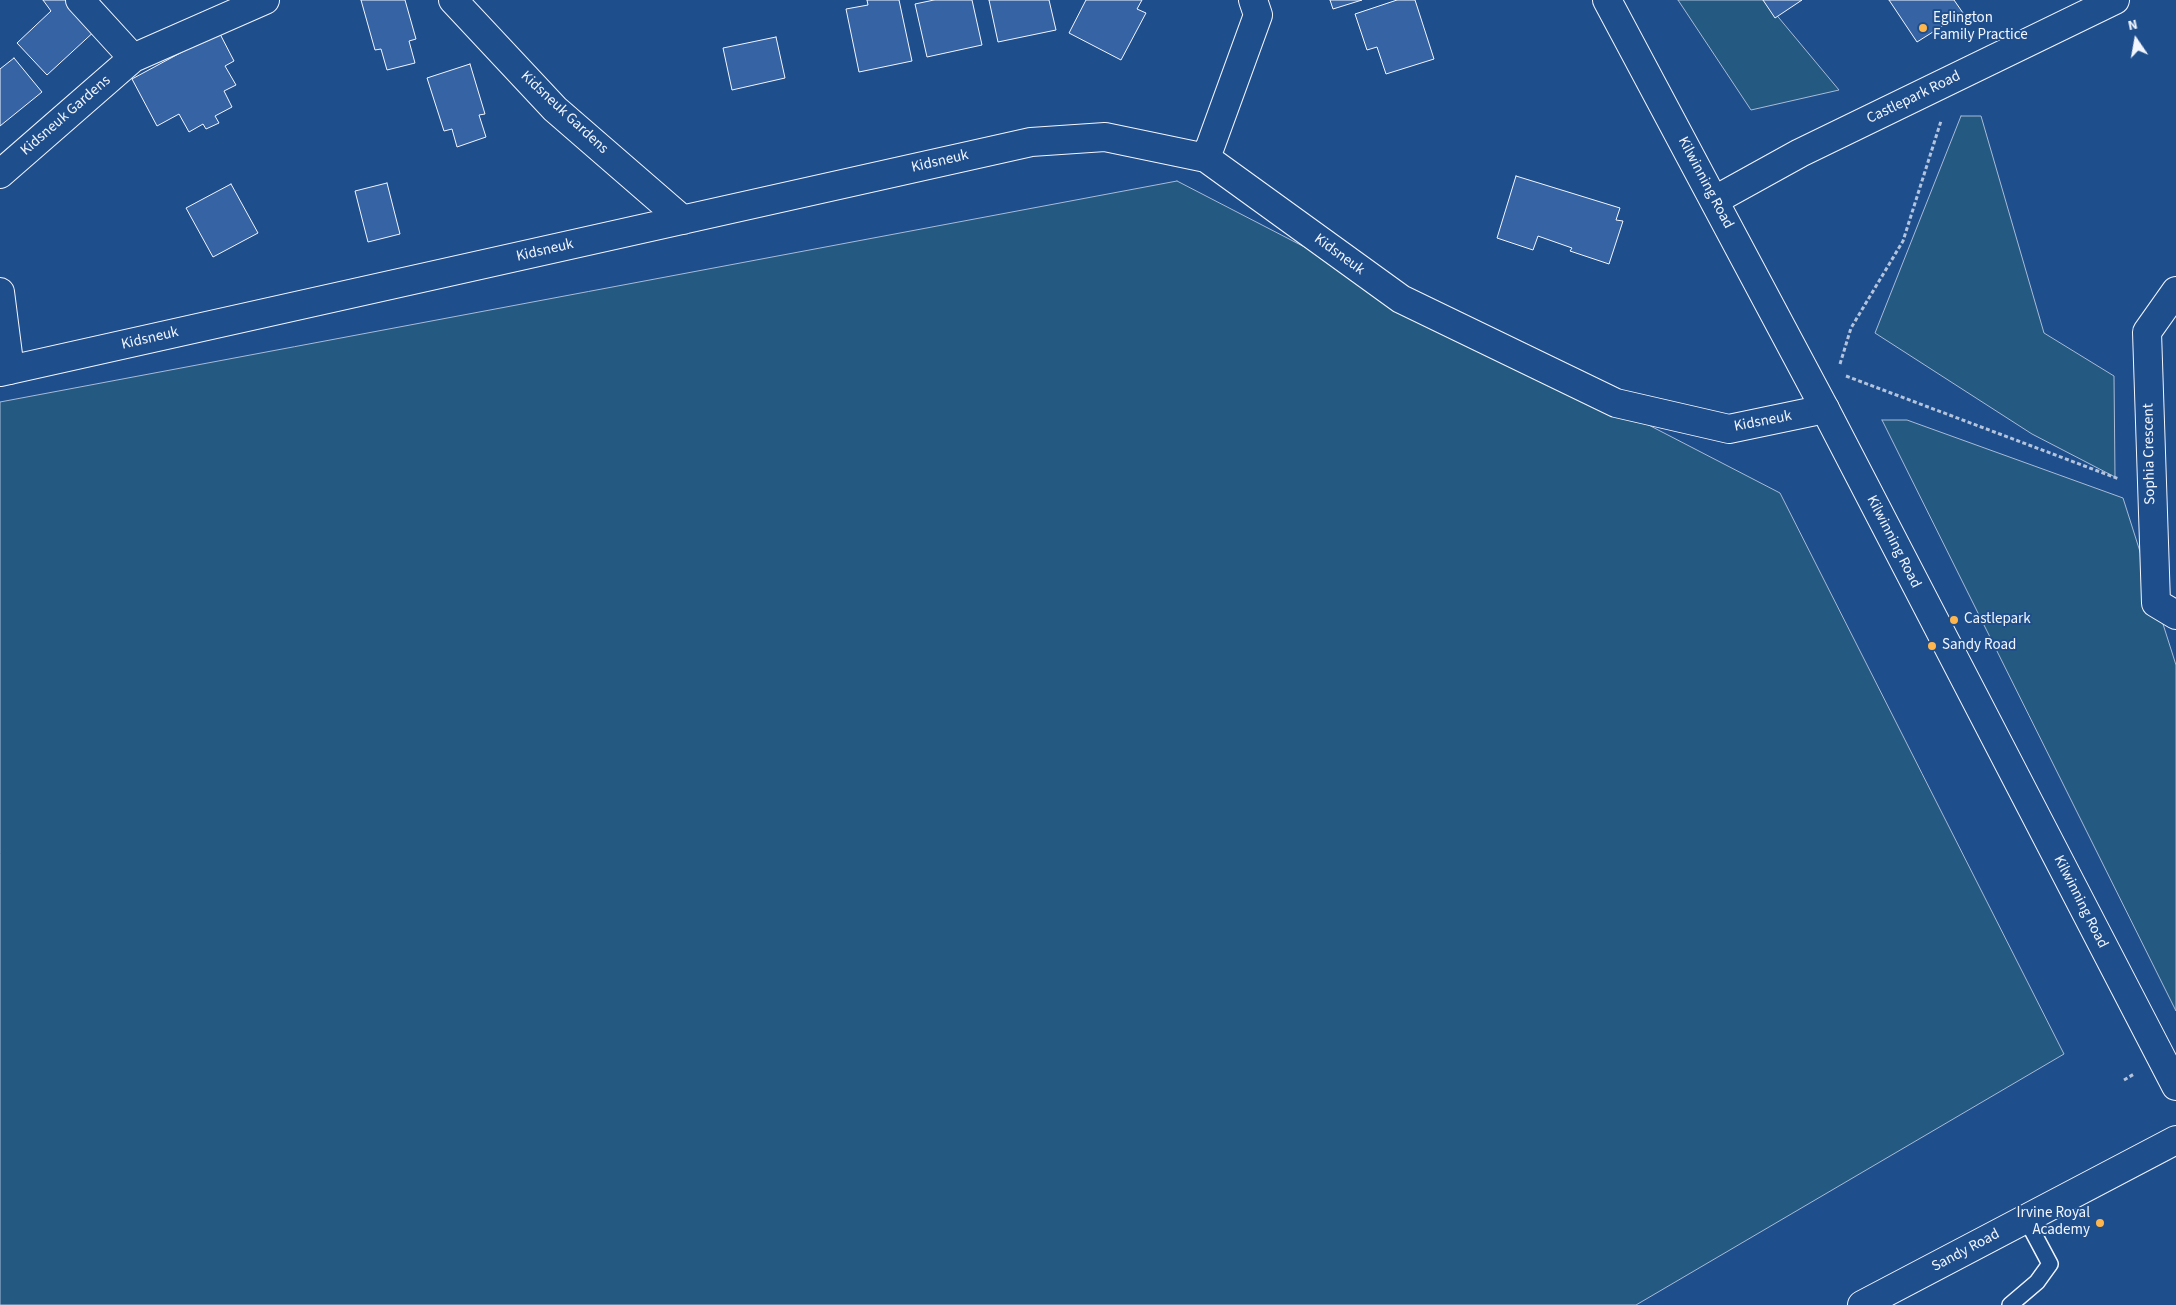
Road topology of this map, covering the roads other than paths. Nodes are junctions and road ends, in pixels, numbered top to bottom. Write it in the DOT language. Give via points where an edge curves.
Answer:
graph roads {
  1 [pos="80,0"];
  2 [pos="265,0"];
  3 [pos="453,0"];
  4 [pos="1253,0"];
  5 [pos="1607,0"];
  6 [pos="2114,0"];
  7 [pos="133,58"];
  8 [pos="1206,158"];
  9 [pos="0,174"];
  10 [pos="1715,200"];
  11 [pos="683,220"];
  12 [pos="2176,291"];
  13 [pos="0,292"];
  14 [pos="5,371"];
  15 [pos="1825,409"];
  16 [pos="2176,615"];
  17 [pos="2176,1086"];
  18 [pos="2176,1140"];
  19 [pos="2026,1219"];
  20 [pos="1862,1305"];
  21 [pos="2010,1305"];
  1 -- 7 [label="street"];
  2 -- 7 [label="street, Kidsneuk Gardens"];
  3 -- 11 [label="street, Kidsneuk Gardens" via="556,109"];
  4 -- 8 [label="street" via="1258,15"];
  5 -- 10 [label="street, Kilwinning Road"];
  6 -- 10 [label="street, Castlepark Road" via="1800,153"];
  7 -- 9 [label="street, Kidsneuk Gardens"];
  8 -- 11 [label="street, Kidsneuk" via="1105,137 1031,142"];
  8 -- 15 [label="street, Kidsneuk" via="1401,299 1616,403 1729,429"];
  10 -- 15 [label="street, Kilwinning Road"];
  11 -- 14 [label="street, Kidsneuk"];
  12 -- 16 [label="street, Sophia Crescent" via="2147,332 2156,603"];
  13 -- 14 [label="street"];
  15 -- 17 [label="street, Kilwinning Road"];
  18 -- 19 [label="street, Sandy Road"];
  19 -- 20 [label="street, Sandy Road"];
  19 -- 21 [label="lane" via="2050,1264 2037,1282"];
}
